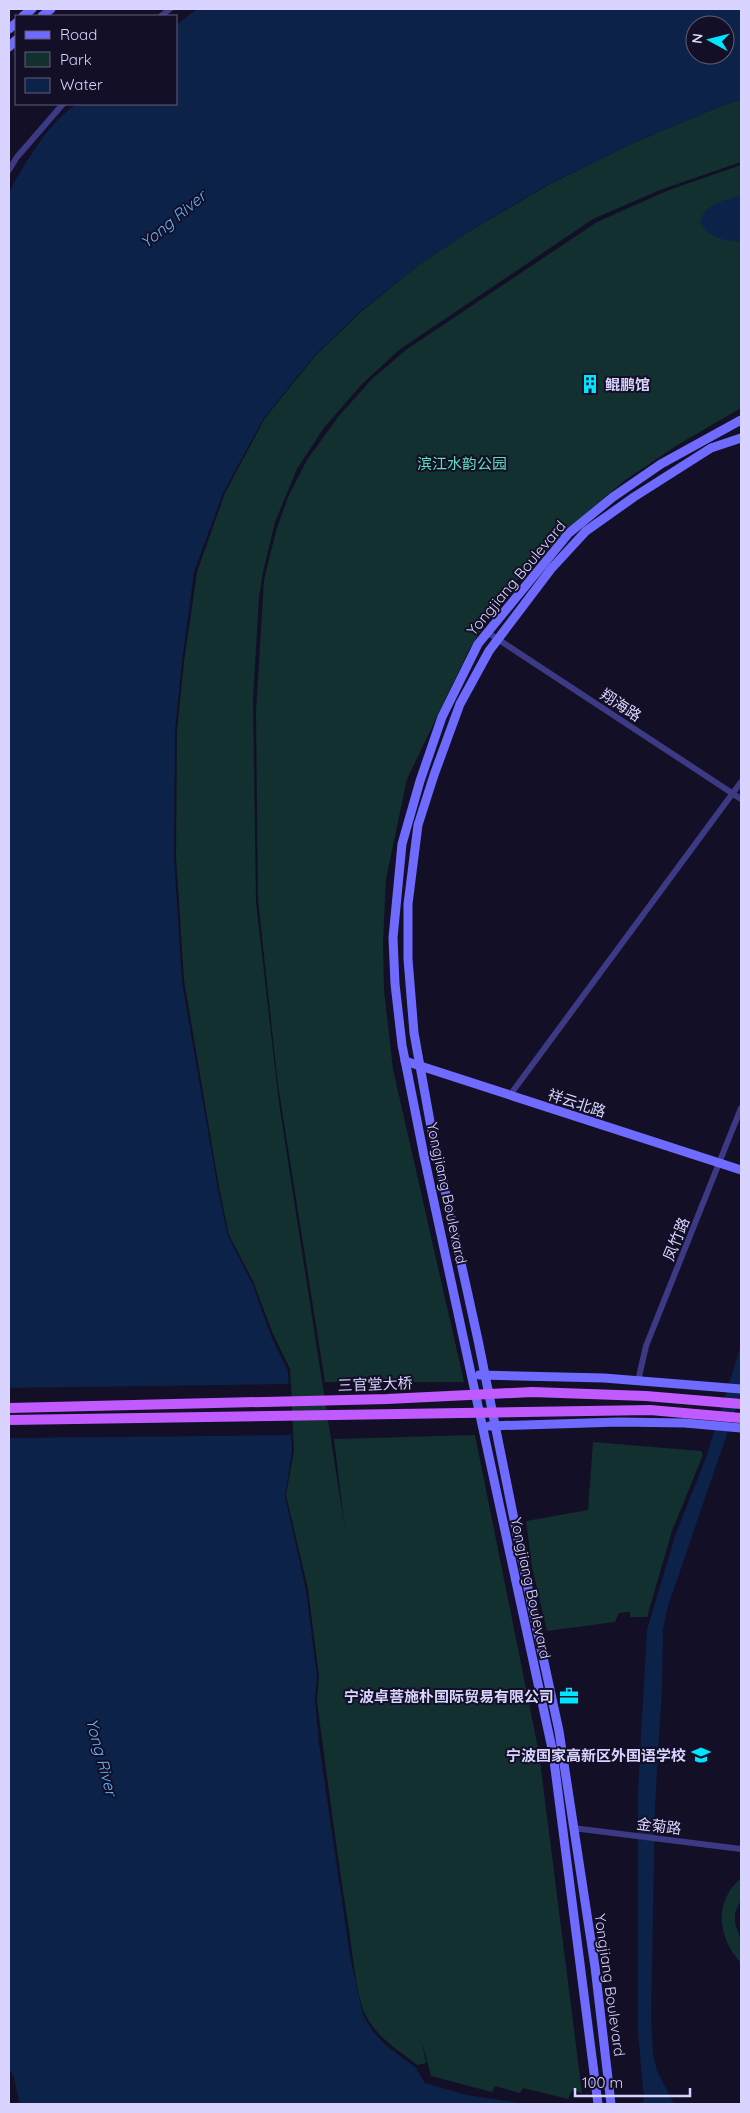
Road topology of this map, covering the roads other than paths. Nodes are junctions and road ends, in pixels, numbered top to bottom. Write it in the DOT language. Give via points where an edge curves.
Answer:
graph roads {
  1 [pos="62,105"];
  2 [pos="9,170"];
  3 [pos="741,420"];
  4 [pos="741,438"];
  5 [pos="487,632"];
  6 [pos="498,639"];
  7 [pos="741,782"];
  8 [pos="733,793"];
  9 [pos="741,799"];
  10 [pos="405,1061"];
  11 [pos="420,1066"];
  12 [pos="510,1095"];
  13 [pos="741,1108"];
  14 [pos="719,1164"];
  15 [pos="741,1170"];
  16 [pos="471,1375"];
  17 [pos="485,1375"];
  18 [pos="638,1381"];
  19 [pos="741,1389"];
  20 [pos="741,1404"];
  21 [pos="9,1408"];
  22 [pos="741,1418"];
  23 [pos="9,1420"];
  24 [pos="495,1425"];
  25 [pos="482,1428"];
  26 [pos="741,1428"];
  27 [pos="573,1828"];
  28 [pos="741,1849"];
  29 [pos="598,2102"];
  30 [pos="611,2103"];
  1 -- 2 [label="street"];
  3 -- 5 [label="main road, Yongjiang Boulevard" via="661,464 569,533"];
  4 -- 6 [label="main road, Yongjiang Boulevard" via="712,448 586,531 551,569"];
  5 -- 6 [label="street, 翔海路"];
  5 -- 10 [label="main road, Yongjiang Boulevard" via="442,717 402,844 393,938"];
  6 -- 8 [label="street, 翔海路"];
  6 -- 11 [label="main road, Yongjiang Boulevard" via="460,704 418,825 408,904 408,959"];
  7 -- 8 [label="street"];
  8 -- 9 [label="street, 翔海路"];
  8 -- 12 [label="street"];
  10 -- 11 [label="main road, 祥云北路"];
  10 -- 16 [label="main road, Yongjiang Boulevard"];
  11 -- 12 [label="main road, 祥云北路"];
  11 -- 17 [label="main road, Yongjiang Boulevard"];
  12 -- 14 [label="main road, 祥云北路"];
  13 -- 14 [label="street, 凤竹路"];
  14 -- 15 [label="main road, 祥云北路"];
  14 -- 18 [label="street, 凤竹路" via="646,1346"];
  16 -- 17 [label="main road"];
  16 -- 25 [label="main road, Yongjiang Boulevard"];
  17 -- 18 [label="main road"];
  17 -- 24 [label="main road, Yongjiang Boulevard"];
  18 -- 19 [label="main road"];
  20 -- 21 [label="main road, 三官堂大桥, bridge" via="646,1396 532,1392 387,1399"];
  22 -- 23 [label="main road, 三官堂大桥, bridge" via="650,1410"];
  24 -- 25 [label="main road"];
  24 -- 26 [label="main road" via="619,1422"];
  24 -- 27 [label="main road, Yongjiang Boulevard" via="560,1731"];
  25 -- 29 [label="main road, Yongjiang Boulevard" via="553,1753"];
  27 -- 28 [label="street, 金菊路"];
  27 -- 30 [label="main road, Yongjiang Boulevard" via="595,1967"];
}
